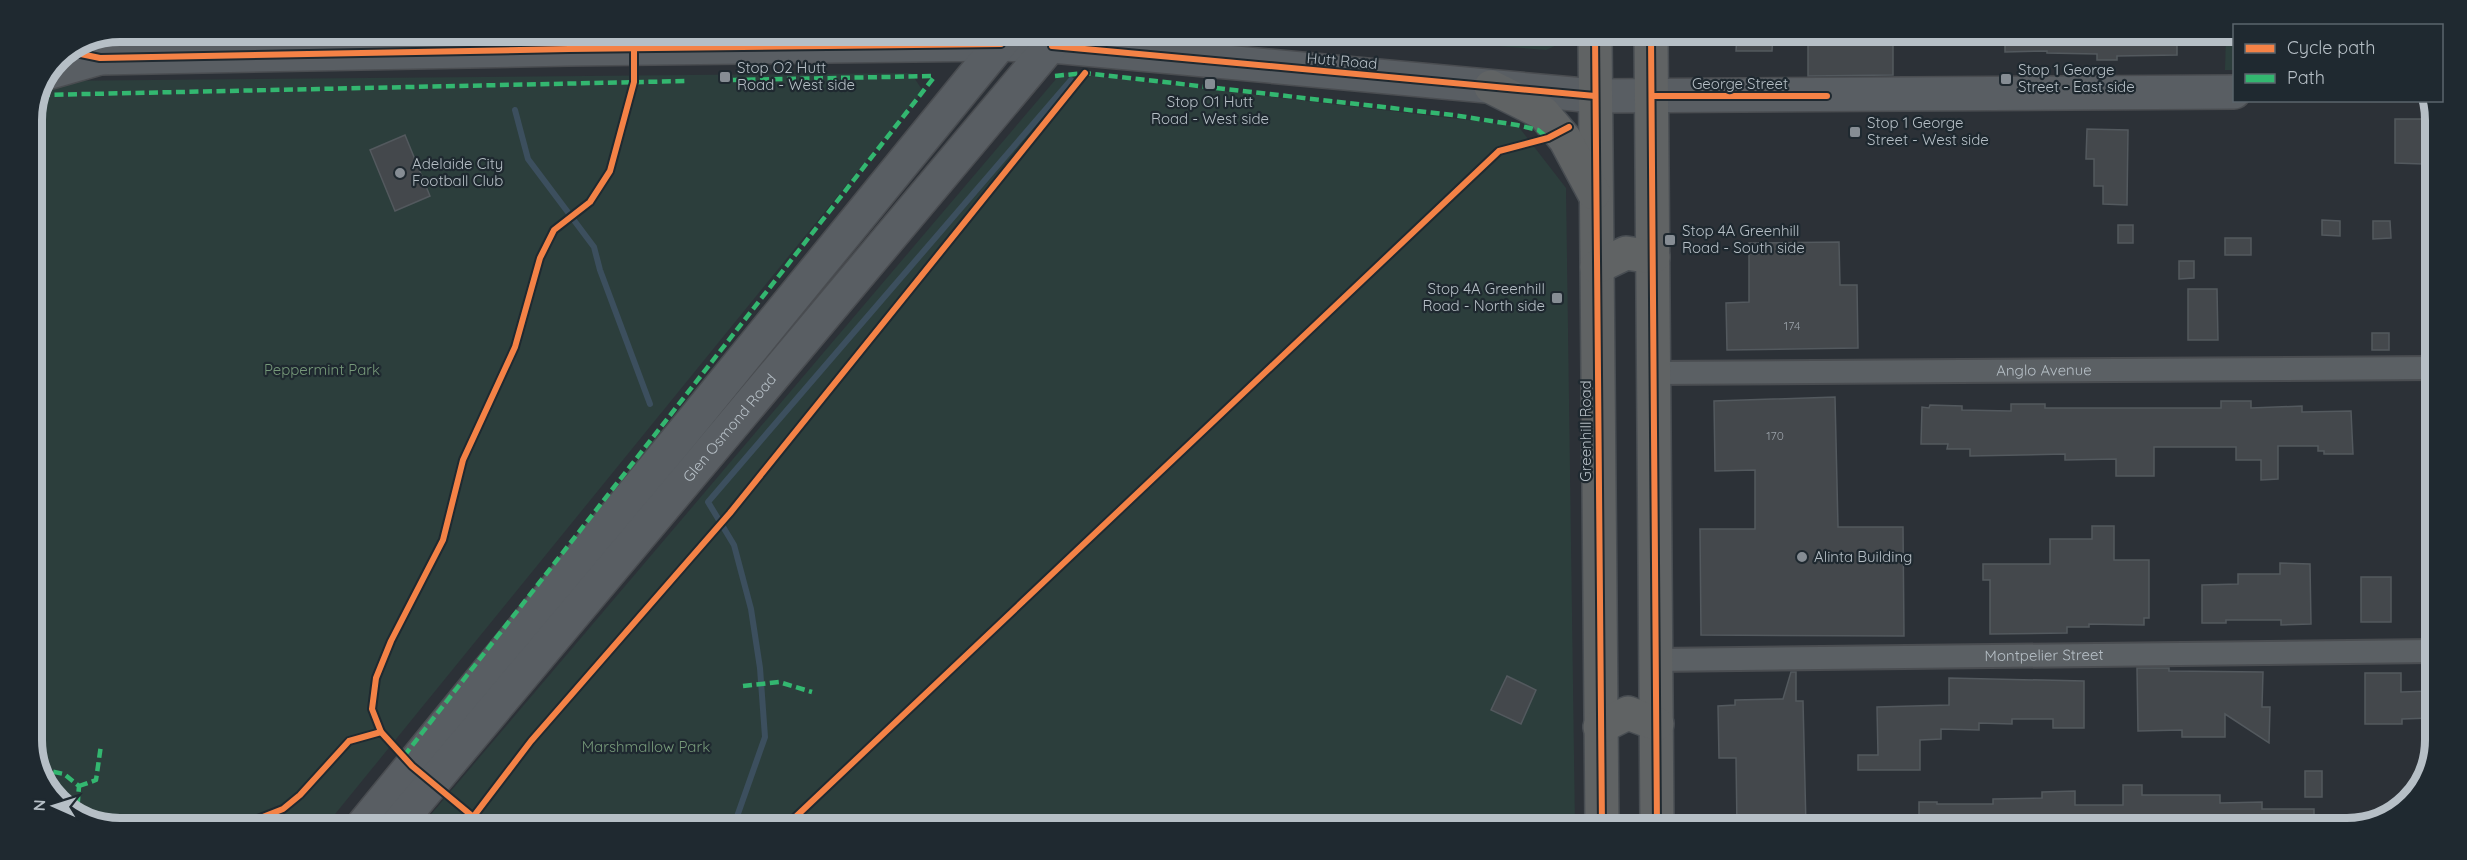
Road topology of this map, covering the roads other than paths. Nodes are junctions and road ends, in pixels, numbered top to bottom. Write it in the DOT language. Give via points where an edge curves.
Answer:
graph roads {
  1 [pos="874,42"];
  2 [pos="1003,42"];
  3 [pos="1054,42"];
  4 [pos="1075,42"];
  5 [pos="1595,42"];
  6 [pos="1651,42"];
  7 [pos="86,55"];
  8 [pos="65,65"];
  9 [pos="1491,87"];
  10 [pos="2233,92"];
  11 [pos="1595,96"];
  12 [pos="1652,96"];
  13 [pos="1596,198"];
  14 [pos="1653,257"];
  15 [pos="1597,267"];
  16 [pos="2425,368"];
  17 [pos="1654,373"];
  18 [pos="597,563"];
  19 [pos="2425,651"];
  20 [pos="1656,660"];
  21 [pos="1657,724"];
  22 [pos="1600,728"];
  23 [pos="370,818"];
  24 [pos="403,818"];
  25 [pos="1602,818"];
  26 [pos="1657,818"];
  1 -- 7 [label="main road, Hutt Road"];
  2 -- 18 [label="main road, Glen Osmond Road"];
  3 -- 18 [label="main road, Glen Osmond Road"];
  4 -- 9 [label="main road, Hutt Road"];
  5 -- 11 [label="highway, Greenhill Road"];
  6 -- 12 [label="highway"];
  7 -- 8 [label="main road, Hutt Road"];
  9 -- 11 [label="main road, Hutt Road"];
  9 -- 13 [label="highway" via="1543,114 1565,139"];
  10 -- 12 [label="main road, George Street"];
  11 -- 12 [label="main road, Hutt Road"];
  11 -- 13 [label="highway, Greenhill Road"];
  12 -- 14 [label="highway"];
  13 -- 15 [label="highway, Greenhill Road"];
  14 -- 15 [label="highway" via="1626,253"];
  14 -- 17 [label="highway"];
  15 -- 22 [label="highway, Greenhill Road"];
  16 -- 17 [label="street, Anglo Avenue"];
  17 -- 20 [label="highway"];
  18 -- 23 [label="main road, Glen Osmond Road"];
  18 -- 24 [label="main road, Glen Osmond Road"];
  19 -- 20 [label="street, Montpelier Street"];
  20 -- 21 [label="highway"];
  21 -- 22 [label="highway" via="1628,713"];
  21 -- 26 [label="highway"];
  22 -- 25 [label="highway, Greenhill Road"];
}
